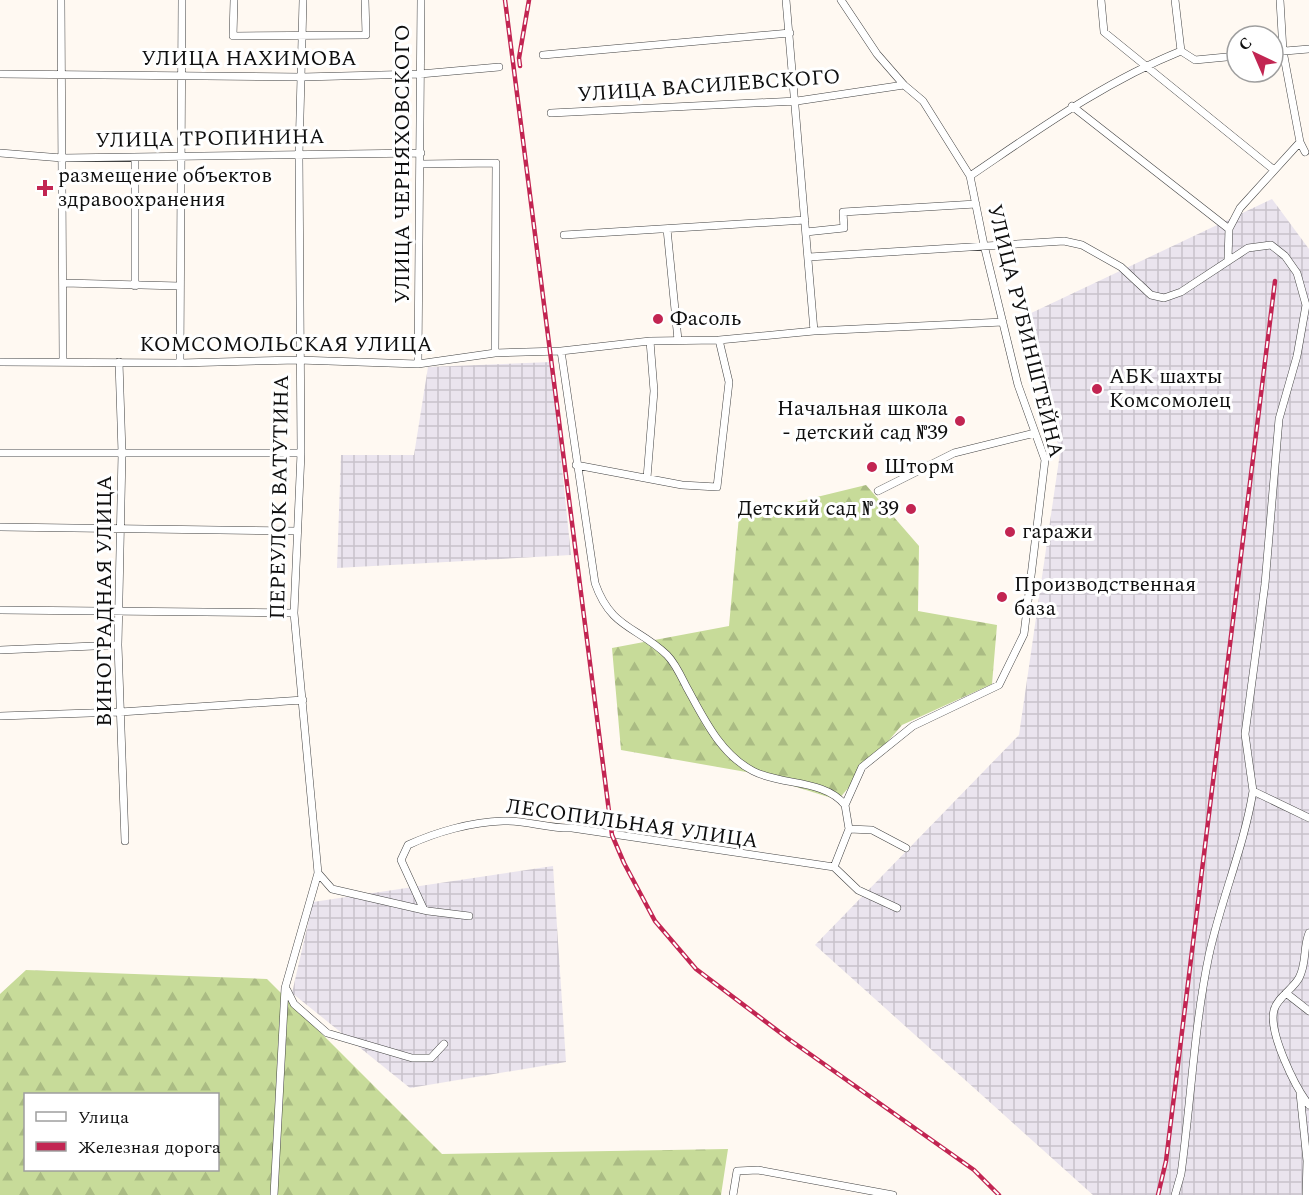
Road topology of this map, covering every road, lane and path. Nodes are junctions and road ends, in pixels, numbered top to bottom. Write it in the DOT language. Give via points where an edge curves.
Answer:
graph roads {
  1 [pos="61,0"];
  2 [pos="182,0"];
  3 [pos="234,0"];
  4 [pos="303,0"];
  5 [pos="365,0"];
  6 [pos="421,0"];
  7 [pos="786,0"];
  8 [pos="841,0"];
  9 [pos="1101,0"];
  10 [pos="1175,0"];
  11 [pos="1280,0"];
  12 [pos="1281,24"];
  13 [pos="790,33"];
  14 [pos="303,35"];
  15 [pos="1309,49"];
  16 [pos="1180,51"];
  17 [pos="1285,51"];
  18 [pos="543,55"];
  19 [pos="1225,57"];
  20 [pos="1285,62"];
  21 [pos="1144,66"];
  22 [pos="499,67"];
  23 [pos="0,74"];
  24 [pos="420,74"];
  25 [pos="62,76"];
  26 [pos="182,76"];
  27 [pos="302,77"];
  28 [pos="904,85"];
  29 [pos="797,100"];
  30 [pos="1072,106"];
  31 [pos="551,113"];
  32 [pos="1300,142"];
  33 [pos="1305,152"];
  34 [pos="0,153"];
  35 [pos="421,153"];
  36 [pos="299,154"];
  37 [pos="181,156"];
  38 [pos="135,157"];
  39 [pos="62,158"];
  40 [pos="421,164"];
  41 [pos="1274,170"];
  42 [pos="970,176"];
  43 [pos="976,204"];
  44 [pos="805,220"];
  45 [pos="1229,228"];
  46 [pos="667,229"];
  47 [pos="806,232"];
  48 [pos="564,236"];
  49 [pos="984,245"];
  50 [pos="809,257"];
  51 [pos="1228,259"];
  52 [pos="64,283"];
  53 [pos="135,286"];
  54 [pos="180,286"];
  55 [pos="1307,306"];
  56 [pos="1003,322"];
  57 [pos="814,331"];
  58 [pos="678,340"];
  59 [pos="720,340"];
  60 [pos="650,341"];
  61 [pos="561,351"];
  62 [pos="495,353"];
  63 [pos="298,360"];
  64 [pos="0,362"];
  65 [pos="63,362"];
  66 [pos="119,362"];
  67 [pos="180,363"];
  68 [pos="418,364"];
  69 [pos="1035,433"];
  70 [pos="0,453"];
  71 [pos="122,453"];
  72 [pos="301,453"];
  73 [pos="576,465"];
  74 [pos="646,478"];
  75 [pos="878,491"];
  76 [pos="0,527"];
  77 [pos="119,528"];
  78 [pos="297,531"];
  79 [pos="0,610"];
  80 [pos="119,611"];
  81 [pos="294,613"];
  82 [pos="118,645"];
  83 [pos="0,650"];
  84 [pos="303,700"];
  85 [pos="120,712"];
  86 [pos="0,716"];
  87 [pos="1253,790"];
  88 [pos="845,805"];
  89 [pos="1309,818"];
  90 [pos="849,829"];
  91 [pos="125,841"];
  92 [pos="906,848"];
  93 [pos="834,867"];
  94 [pos="318,873"];
  95 [pos="897,908"];
  96 [pos="424,910"];
  97 [pos="469,916"];
  98 [pos="1309,933"];
  99 [pos="1308,952"];
  100 [pos="285,988"];
  101 [pos="1286,993"];
  102 [pos="1309,1011"];
  103 [pos="444,1044"];
  104 [pos="1300,1093"];
  105 [pos="1309,1104"];
  106 [pos="274,1195"];
  107 [pos="733,1195"];
  108 [pos="893,1195"];
  109 [pos="1175,1195"];
  110 [pos="1306,1195"];
  1 -- 25 [label="street"];
  2 -- 26 [label="street"];
  3 -- 14 [label="street" via="233,36"];
  4 -- 14 [label="street, ПЕРЕУЛОК ВАТУТИНА"];
  5 -- 14 [label="street" via="366,35"];
  6 -- 24 [label="street, УЛИЦА ЧЕРНЯХОВСКОГО"];
  7 -- 13 [label="street"];
  8 -- 28 [label="street, УЛИЦА РУБИНШТЕЙНА" via="877,54"];
  9 -- 21 [label="street" via="1104,33"];
  10 -- 16 [label="street"];
  11 -- 12 [label="street"];
  13 -- 18 [label="street"];
  13 -- 29 [label="street"];
  14 -- 27 [label="street, ПЕРЕУЛОК ВАТУТИНА"];
  15 -- 17 [label="street"];
  16 -- 19 [label="street" via="1195,60"];
  16 -- 21 [label="street"];
  20 -- 32 [label="street"];
  21 -- 30 [label="street"];
  21 -- 41 [label="street"];
  22 -- 24 [label="street, УЛИЦА НАХИМОВА"];
  23 -- 25 [label="street, УЛИЦА НАХИМОВА"];
  24 -- 27 [label="street, УЛИЦА НАХИМОВА"];
  24 -- 35 [label="street, УЛИЦА ЧЕРНЯХОВСКОГО"];
  25 -- 26 [label="street, УЛИЦА НАХИМОВА"];
  25 -- 39 [label="street"];
  26 -- 27 [label="street, УЛИЦА НАХИМОВА"];
  26 -- 37 [label="street"];
  27 -- 36 [label="street, ПЕРЕУЛОК ВАТУТИНА"];
  28 -- 29 [label="street, УЛИЦА ВАСИЛЕВСКОГО"];
  28 -- 42 [label="street, УЛИЦА РУБИНШТЕЙНА" via="923,101"];
  29 -- 31 [label="street, УЛИЦА ВАСИЛЕВСКОГО"];
  29 -- 44 [label="street"];
  30 -- 42 [label="street"];
  30 -- 45 [label="street"];
  32 -- 33 [label="street"];
  32 -- 41 [label="street"];
  34 -- 39 [label="street, УЛИЦА ТРОПИНИНА"];
  35 -- 36 [label="street, УЛИЦА ТРОПИНИНА"];
  35 -- 40 [label="street, УЛИЦА ЧЕРНЯХОВСКОГО"];
  36 -- 37 [label="street, УЛИЦА ТРОПИНИНА"];
  36 -- 63 [label="street, ПЕРЕУЛОК ВАТУТИНА"];
  37 -- 38 [label="street, УЛИЦА ТРОПИНИНА"];
  37 -- 54 [label="street"];
  38 -- 39 [label="street, УЛИЦА ТРОПИНИНА"];
  38 -- 53 [label="street"];
  39 -- 52 [label="street"];
  40 -- 62 [label="street" via="496,163"];
  40 -- 68 [label="street, УЛИЦА ЧЕРНЯХОВСКОГО"];
  41 -- 45 [label="street" via="1240,208"];
  42 -- 43 [label="street, УЛИЦА РУБИНШТЕЙНА"];
  43 -- 47 [label="street" via="843,212 844,228"];
  43 -- 49 [label="street, УЛИЦА РУБИНШТЕЙНА"];
  44 -- 46 [label="street"];
  44 -- 47 [label="street"];
  45 -- 51 [label="street"];
  46 -- 48 [label="street"];
  46 -- 58 [label="street"];
  47 -- 50 [label="street"];
  49 -- 50 [label="street"];
  49 -- 51 [label="street" via="1064,241 1082,245 1121,267 1151,295 1164,298 1181,292"];
  49 -- 56 [label="street, УЛИЦА РУБИНШТЕЙНА"];
  50 -- 57 [label="street"];
  51 -- 55 [label="street" via="1248,248 1271,245 1297,273"];
  52 -- 53 [label="street"];
  52 -- 65 [label="street"];
  53 -- 54 [label="street"];
  54 -- 67 [label="street"];
  55 -- 87 [label="street" via="1279,419 1265,584 1246,723 1245,748"];
  56 -- 57 [label="street, КОМСОМОЛЬСКАЯ УЛИЦА"];
  56 -- 69 [label="street, УЛИЦА РУБИНШТЕЙНА" via="1018,385"];
  57 -- 59 [label="street, КОМСОМОЛЬСКАЯ УЛИЦА"];
  58 -- 59 [label="street, КОМСОМОЛЬСКАЯ УЛИЦА"];
  58 -- 60 [label="street, КОМСОМОЛЬСКАЯ УЛИЦА"];
  59 -- 74 [label="street" via="729,382 717,487"];
  60 -- 61 [label="street, КОМСОМОЛЬСКАЯ УЛИЦА"];
  60 -- 74 [label="street" via="654,391"];
  61 -- 62 [label="street, КОМСОМОЛЬСКАЯ УЛИЦА"];
  61 -- 73 [label="street"];
  62 -- 68 [label="street, КОМСОМОЛЬСКАЯ УЛИЦА"];
  63 -- 67 [label="street, КОМСОМОЛЬСКАЯ УЛИЦА"];
  63 -- 68 [label="street, КОМСОМОЛЬСКАЯ УЛИЦА"];
  63 -- 72 [label="street, ПЕРЕУЛОК ВАТУТИНА"];
  64 -- 65 [label="street, КОМСОМОЛЬСКАЯ УЛИЦА"];
  65 -- 66 [label="street, КОМСОМОЛЬСКАЯ УЛИЦА"];
  66 -- 67 [label="street, КОМСОМОЛЬСКАЯ УЛИЦА"];
  66 -- 71 [label="street, ВИНОГРАДНАЯ УЛИЦА"];
  69 -- 75 [label="street" via="954,453"];
  69 -- 88 [label="street, УЛИЦА РУБИНШТЕЙНА" via="1045,459 1023,634 999,685 913,726 862,767"];
  70 -- 71 [label="street"];
  71 -- 72 [label="street"];
  71 -- 77 [label="street, ВИНОГРАДНАЯ УЛИЦА"];
  72 -- 78 [label="street, ПЕРЕУЛОК ВАТУТИНА"];
  73 -- 74 [label="street"];
  73 -- 88 [label="street" via="595,583 613,616 667,656 729,754 754,771 828,791"];
  76 -- 77 [label="street"];
  77 -- 78 [label="street"];
  77 -- 80 [label="street, ВИНОГРАДНАЯ УЛИЦА"];
  78 -- 81 [label="street, ПЕРЕУЛОК ВАТУТИНА"];
  79 -- 80 [label="street"];
  80 -- 81 [label="street"];
  80 -- 82 [label="street, ВИНОГРАДНАЯ УЛИЦА"];
  81 -- 84 [label="street, ПЕРЕУЛОК ВАТУТИНА"];
  82 -- 83 [label="street"];
  82 -- 85 [label="street, ВИНОГРАДНАЯ УЛИЦА"];
  84 -- 85 [label="street"];
  84 -- 94 [label="street, ПЕРЕУЛОК ВАТУТИНА"];
  85 -- 86 [label="street"];
  85 -- 91 [label="street, ВИНОГРАДНАЯ УЛИЦА"];
  87 -- 89 [label="street"];
  87 -- 109 [label="street" via="1248,823 1209,954 1181,1174"];
  88 -- 90 [label="street"];
  90 -- 92 [label="street" via="872,830"];
  90 -- 93 [label="street"];
  93 -- 95 [label="street" via="858,890"];
  93 -- 96 [label="street, ЛЕСОПИЛЬНАЯ УЛИЦА" via="504,821 427,836 408,845 401,860"];
  94 -- 96 [label="street" via="332,889"];
  94 -- 100 [label="street, ПЕРЕУЛОК ВАТУТИНА"];
  96 -- 97 [label="street"];
  98 -- 99 [label="street"];
  99 -- 101 [label="street" via="1299,979"];
  100 -- 103 [label="street" via="294,1004 327,1033 412,1058 431,1058"];
  100 -- 106 [label="street, ПЕРЕУЛОК ВАТУТИНА"];
  101 -- 102 [label="street"];
  101 -- 104 [label="street" via="1274,1008 1272,1025"];
  104 -- 105 [label="street"];
  104 -- 110 [label="street"];
  107 -- 108 [label="street" via="737,1171 758,1170"];
}
